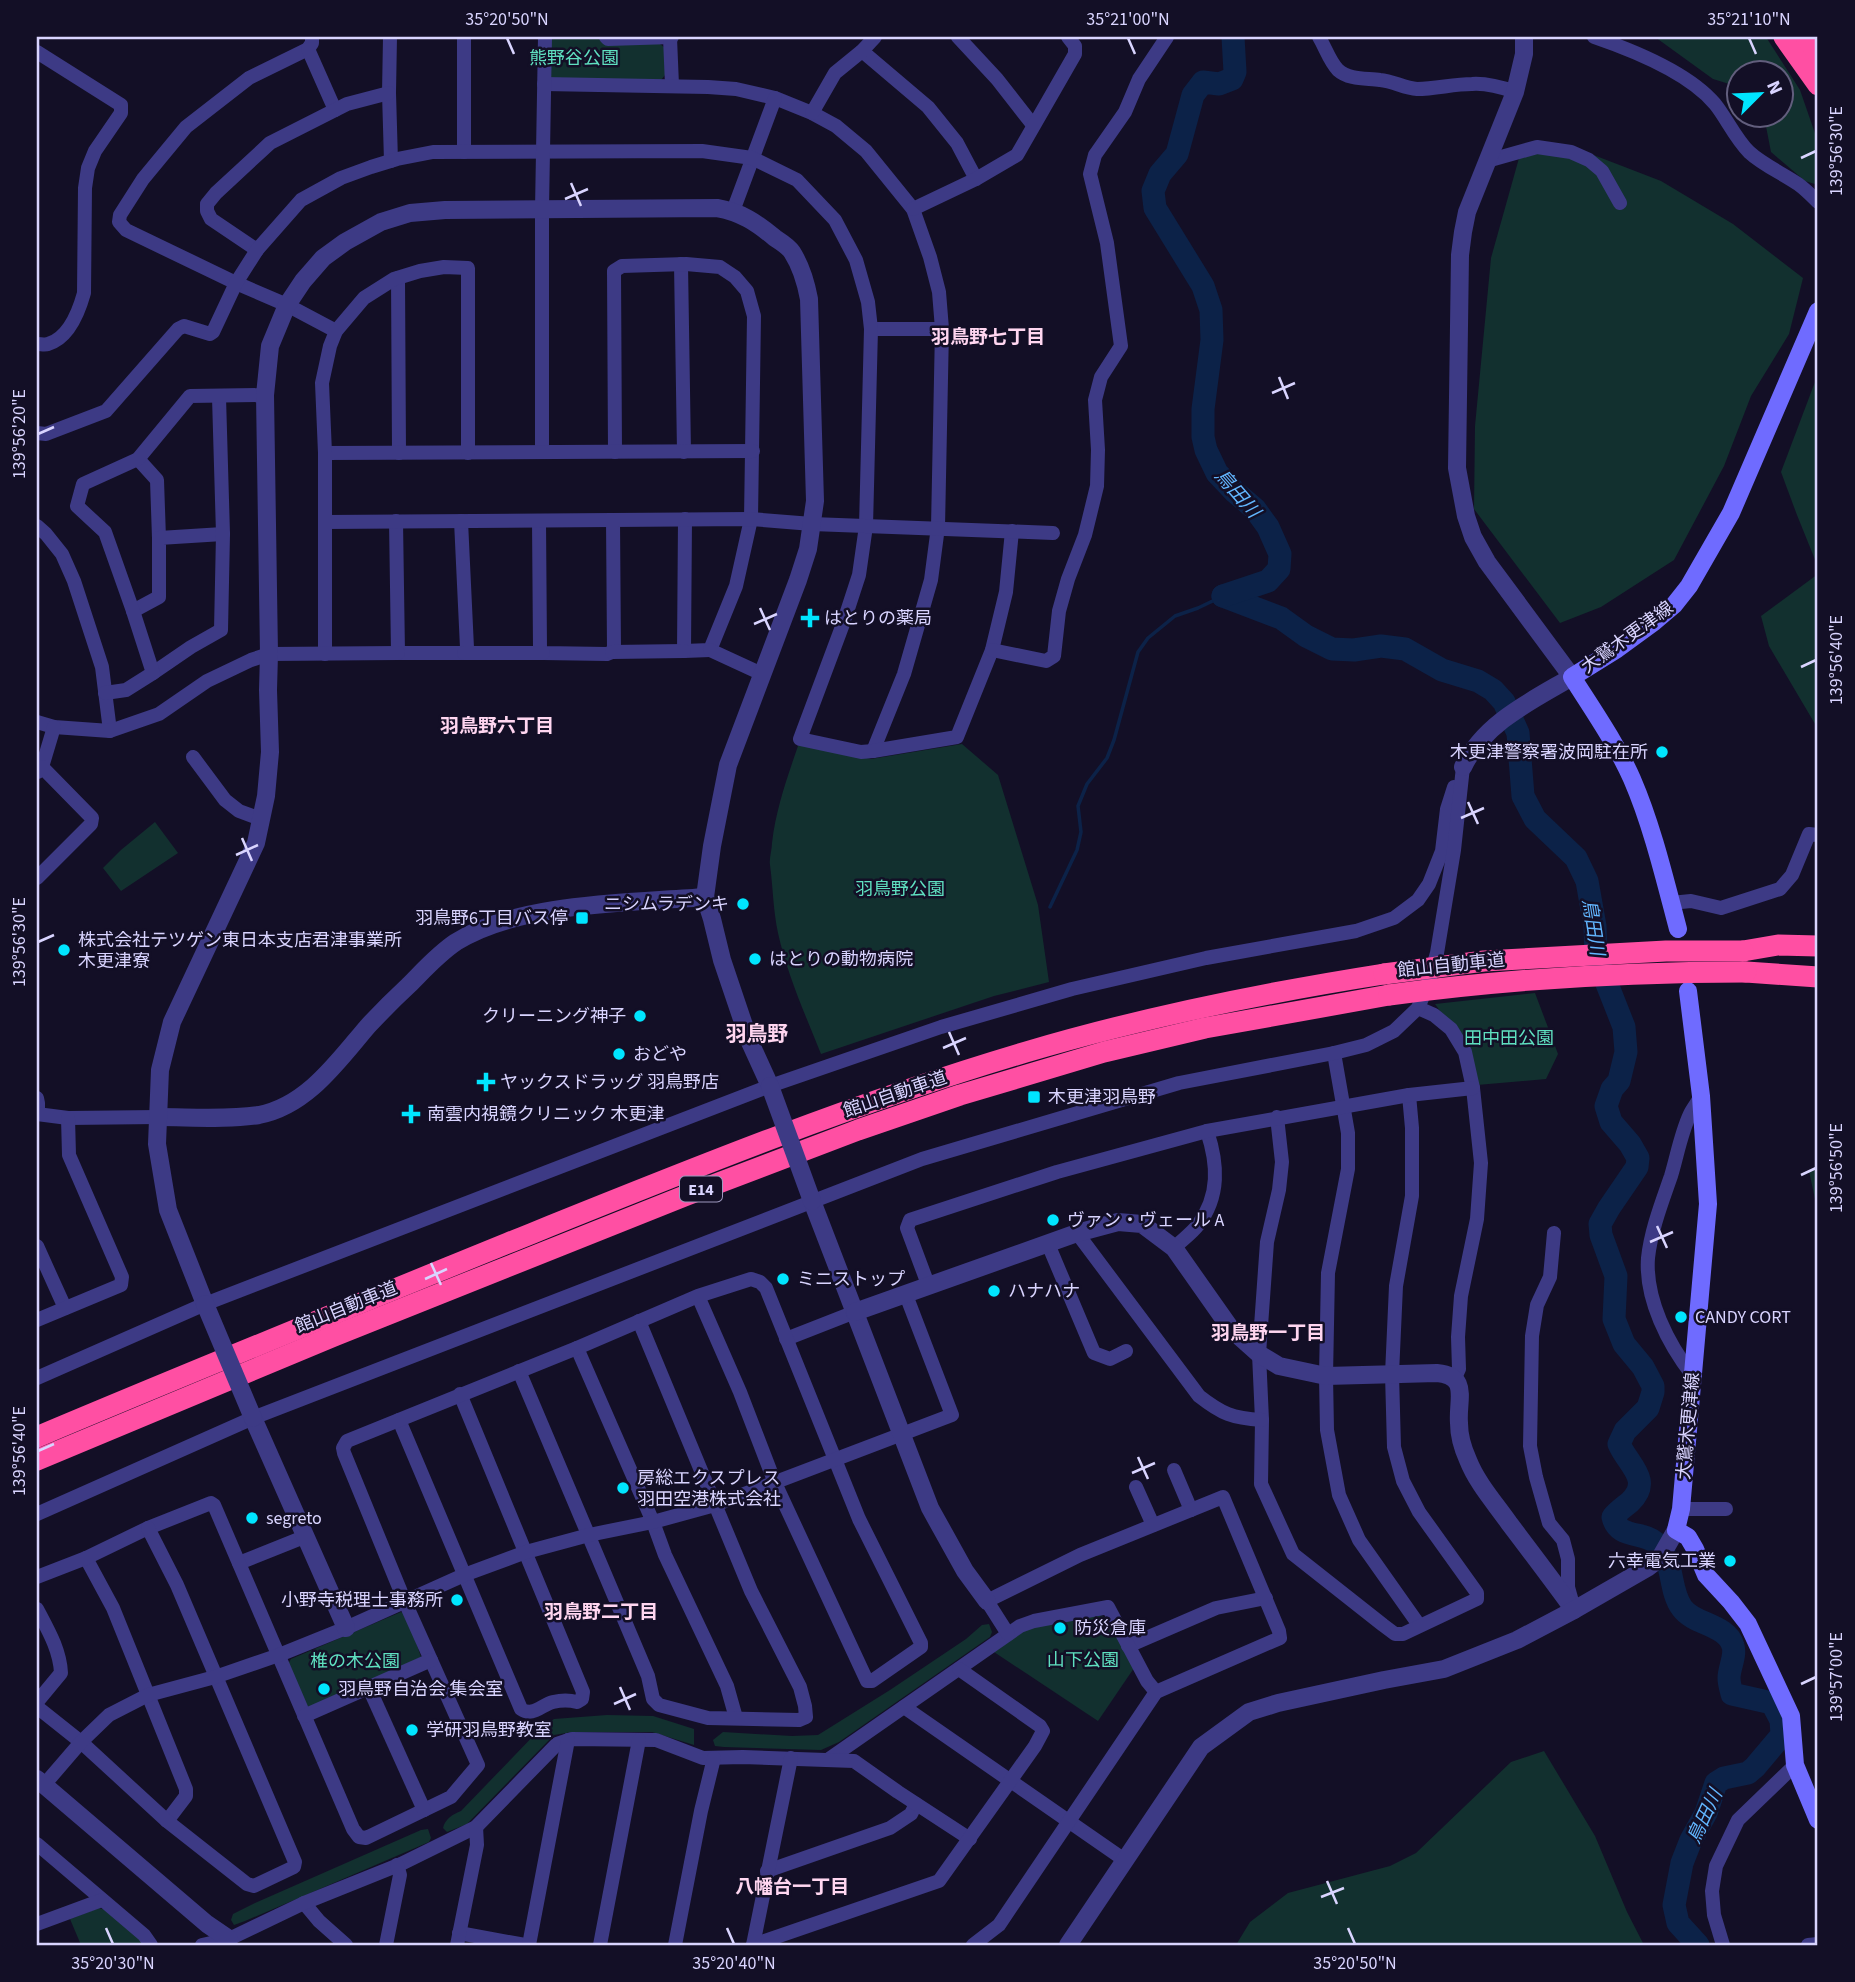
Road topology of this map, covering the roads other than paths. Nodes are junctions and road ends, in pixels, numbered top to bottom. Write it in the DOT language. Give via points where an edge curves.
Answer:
graph roads {
  1 [pos="390,37"];
  2 [pos="464,37"];
  3 [pos="545,37"];
  4 [pos="606,37"];
  5 [pos="671,37"];
  6 [pos="875,37"];
  7 [pos="958,37"];
  8 [pos="1068,37"];
  9 [pos="1167,37"];
  10 [pos="1319,37"];
  11 [pos="1524,37"];
  12 [pos="1594,37"];
  13 [pos="1784,37"];
  14 [pos="1806,37"];
  15 [pos="310,43"];
  16 [pos="862,51"];
  17 [pos="37,52"];
  18 [pos="1818,54"];
  19 [pos="544,84"];
  20 [pos="672,85"];
  21 [pos="1818,85"];
  22 [pos="1515,92"];
  23 [pos="389,93"];
  24 [pos="775,98"];
  25 [pos="335,110"];
  26 [pos="812,113"];
  27 [pos="1033,125"];
  28 [pos="464,152"];
  29 [pos="543,153"];
  30 [pos="752,158"];
  31 [pos="391,161"];
  32 [pos="1487,161"];
  33 [pos="976,179"];
  34 [pos="1620,202"];
  35 [pos="1818,202"];
  36 [pos="542,209"];
  37 [pos="913,209"];
  38 [pos="733,211"];
  39 [pos="257,250"];
  40 [pos="681,264"];
  41 [pos="398,278"];
  42 [pos="236,283"];
  43 [pos="287,305"];
  44 [pos="1818,311"];
  45 [pos="870,329"];
  46 [pos="942,329"];
  47 [pos="336,331"];
  48 [pos="37,344"];
  49 [pos="265,395"];
  50 [pos="219,397"];
  51 [pos="37,433"];
  52 [pos="542,452"];
  53 [pos="615,452"];
  54 [pos="684,452"];
  55 [pos="753,452"];
  56 [pos="325,453"];
  57 [pos="399,453"];
  58 [pos="468,453"];
  59 [pos="138,459"];
  60 [pos="685,519"];
  61 [pos="751,519"];
  62 [pos="613,520"];
  63 [pos="461,521"];
  64 [pos="539,521"];
  65 [pos="325,522"];
  66 [pos="397,522"];
  67 [pos="812,524"];
  68 [pos="37,526"];
  69 [pos="866,526"];
  70 [pos="938,527"];
  71 [pos="1012,531"];
  72 [pos="1053,533"];
  73 [pos="223,534"];
  74 [pos="159,538"];
  75 [pos="133,611"];
  76 [pos="710,650"];
  77 [pos="992,650"];
  78 [pos="684,651"];
  79 [pos="612,652"];
  80 [pos="398,653"];
  81 [pos="464,653"];
  82 [pos="543,653"];
  83 [pos="269,654"];
  84 [pos="325,654"];
  85 [pos="153,673"];
  86 [pos="762,674"];
  87 [pos="1572,677"];
  88 [pos="106,693"];
  89 [pos="37,722"];
  90 [pos="54,727"];
  91 [pos="110,731"];
  92 [pos="873,751"];
  93 [pos="192,757"];
  94 [pos="1463,767"];
  95 [pos="39,770"];
  96 [pos="261,819"];
  97 [pos="1818,835"];
  98 [pos="37,878"];
  99 [pos="705,897"];
  100 [pos="1671,902"];
  101 [pos="1678,929"];
  102 [pos="1818,946"];
  103 [pos="1818,955"];
  104 [pos="1744,962"];
  105 [pos="1818,977"];
  106 [pos="1386,985"];
  107 [pos="1688,991"];
  108 [pos="1418,1008"];
  109 [pos="1334,1053"];
  110 [pos="770,1086"];
  111 [pos="1473,1088"];
  112 [pos="1409,1095"];
  113 [pos="1701,1096"];
  114 [pos="37,1098"];
  115 [pos="1344,1106"];
  116 [pos="37,1114"];
  117 [pos="158,1117"];
  118 [pos="1277,1117"];
  119 [pos="68,1118"];
  120 [pos="1207,1131"];
  121 [pos="812,1200"];
  122 [pos="1077,1233"];
  123 [pos="1554,1233"];
  124 [pos="1048,1244"];
  125 [pos="37,1246"];
  126 [pos="1174,1248"];
  127 [pos="929,1287"];
  128 [pos="906,1295"];
  129 [pos="698,1296"];
  130 [pos="205,1304"];
  131 [pos="65,1308"];
  132 [pos="855,1312"];
  133 [pos="37,1320"];
  134 [pos="639,1321"];
  135 [pos="786,1339"];
  136 [pos="577,1348"];
  137 [pos="1126,1351"];
  138 [pos="1259,1354"];
  139 [pos="519,1371"];
  140 [pos="1392,1374"];
  141 [pos="1326,1376"];
  142 [pos="1693,1376"];
  143 [pos="37,1378"];
  144 [pos="1455,1378"];
  145 [pos="460,1394"];
  146 [pos="253,1418"];
  147 [pos="399,1420"];
  148 [pos="1262,1420"];
  149 [pos="902,1434"];
  150 [pos="37,1437"];
  151 [pos="37,1460"];
  152 [pos="835,1460"];
  153 [pos="1174,1470"];
  154 [pos="775,1483"];
  155 [pos="1136,1486"];
  156 [pos="715,1505"];
  157 [pos="1681,1509"];
  158 [pos="1726,1509"];
  159 [pos="1191,1510"];
  160 [pos="37,1514"];
  161 [pos="653,1522"];
  162 [pos="1153,1525"];
  163 [pos="148,1528"];
  164 [pos="1676,1530"];
  165 [pos="589,1535"];
  166 [pos="304,1537"];
  167 [pos="526,1552"];
  168 [pos="86,1558"];
  169 [pos="239,1563"];
  170 [pos="464,1575"];
  171 [pos="37,1577"];
  172 [pos="1266,1598"];
  173 [pos="987,1601"];
  174 [pos="405,1602"];
  175 [pos="37,1609"];
  176 [pos="1574,1610"];
  177 [pos="1419,1625"];
  178 [pos="345,1628"];
  179 [pos="1008,1634"];
  180 [pos="1128,1646"];
  181 [pos="279,1655"];
  182 [pos="431,1660"];
  183 [pos="959,1669"];
  184 [pos="215,1677"];
  185 [pos="369,1688"];
  186 [pos="1156,1692"];
  187 [pos="148,1695"];
  188 [pos="37,1705"];
  189 [pos="904,1707"];
  190 [pos="304,1716"];
  191 [pos="736,1718"];
  192 [pos="639,1740"];
  193 [pos="568,1741"];
  194 [pos="81,1742"];
  195 [pos="714,1758"];
  196 [pos="791,1758"];
  197 [pos="829,1759"];
  198 [pos="1795,1765"];
  199 [pos="40,1782"];
  200 [pos="1010,1782"];
  201 [pos="916,1804"];
  202 [pos="424,1810"];
  203 [pos="1818,1820"];
  204 [pos="167,1821"];
  205 [pos="1068,1822"];
  206 [pos="476,1828"];
  207 [pos="970,1839"];
  208 [pos="37,1844"];
  209 [pos="1126,1861"];
  210 [pos="397,1865"];
  211 [pos="767,1871"];
  212 [pos="102,1900"];
  213 [pos="304,1903"];
  214 [pos="37,1924"];
  215 [pos="458,1939"];
  216 [pos="232,1942"];
  217 [pos="1818,1944"];
  218 [pos="151,1945"];
  219 [pos="202,1945"];
  220 [pos="346,1945"];
  221 [pos="386,1945"];
  222 [pos="527,1945"];
  223 [pos="600,1945"];
  224 [pos="675,1945"];
  225 [pos="753,1945"];
  226 [pos="973,1945"];
  227 [pos="1068,1945"];
  228 [pos="1723,1945"];
  229 [pos="1808,1945"];
  1 -- 23 [label="street"];
  2 -- 28 [label="street"];
  3 -- 19 [label="street"];
  4 -- 5 [label="street"];
  5 -- 20 [label="street"];
  6 -- 16 [label="street"];
  7 -- 27 [label="street"];
  8 -- 27 [label="street" via="1075,54"];
  9 -- 77 [label="street" via="1095,155 1090,174 1107,243 1121,346 1101,377 1095,400 1097,486 1059,611 1054,656 1046,661"];
  10 -- 22 [label="street" via="1338,69 1359,79 1388,80 1416,89 1474,84"];
  11 -- 22 [label="street"];
  12 -- 35 [label="street" via="1656,63 1703,92 1746,149"];
  13 -- 21 [label="highway"];
  14 -- 18 [label="highway"];
  15 -- 25 [label="street"];
  15 -- 42 [label="street" via="249,78 186,127 120,215 125,230"];
  16 -- 26 [label="street" via="835,73"];
  16 -- 33 [label="street" via="928,107 957,143"];
  17 -- 48 [label="street" via="121,105 121,113 88,168 80,308 64,334 49,344"];
  19 -- 20 [label="street"];
  19 -- 29 [label="street"];
  20 -- 24 [label="street" via="736,89"];
  22 -- 32 [label="street"];
  23 -- 25 [label="street"];
  23 -- 31 [label="street"];
  24 -- 26 [label="street"];
  24 -- 30 [label="street"];
  25 -- 39 [label="street" via="270,144 207,204 211,219"];
  26 -- 37 [label="street" via="866,151"];
  27 -- 33 [label="street" via="1017,155"];
  28 -- 29 [label="street"];
  28 -- 31 [label="street" via="433,152"];
  29 -- 30 [label="street" via="702,151"];
  29 -- 36 [label="street"];
  30 -- 38 [label="street"];
  30 -- 45 [label="street" via="797,180 835,220 856,260"];
  31 -- 39 [label="street" via="341,178 301,200"];
  32 -- 34 [label="street" via="1537,147 1571,152 1602,171"];
  32 -- 87 [label="street" via="1467,212 1460,256 1460,490 1469,526 1487,562"];
  33 -- 37 [label="street"];
  36 -- 38 [label="street"];
  36 -- 43 [label="street" via="446,210 410,213 381,222 323,258"];
  36 -- 52 [label="street"];
  37 -- 46 [label="street" via="939,292"];
  38 -- 67 [label="street" via="790,249 806,285 812,356"];
  39 -- 42 [label="street"];
  40 -- 53 [label="street" via="622,266 614,271"];
  40 -- 54 [label="street"];
  40 -- 55 [label="street" via="720,267 747,291 754,316"];
  41 -- 47 [label="street" via="364,298"];
  41 -- 57 [label="street"];
  41 -- 58 [label="street" via="444,267 468,268"];
  42 -- 43 [label="street"];
  42 -- 51 [label="street" via="213,332 184,326 178,329 106,411 46,434"];
  43 -- 47 [label="street"];
  43 -- 49 [label="street" via="270,346"];
  44 -- 87 [label="main road, 大鷲木更津線" via="1731,513 1689,586 1654,622"];
  45 -- 46 [label="street"];
  45 -- 69 [label="street"];
  46 -- 70 [label="street"];
  47 -- 56 [label="street" via="322,383"];
  49 -- 50 [label="street"];
  49 -- 83 [label="street"];
  50 -- 59 [label="street" via="190,396"];
  50 -- 73 [label="street"];
  52 -- 53 [label="street"];
  52 -- 58 [label="street"];
  53 -- 54 [label="street"];
  54 -- 55 [label="street"];
  55 -- 61 [label="street"];
  56 -- 57 [label="street"];
  56 -- 65 [label="street"];
  57 -- 58 [label="street"];
  59 -- 74 [label="street" via="157,480"];
  59 -- 75 [label="street" via="83,484 77,506 105,532"];
  60 -- 61 [label="street"];
  60 -- 62 [label="street"];
  60 -- 78 [label="street"];
  61 -- 67 [label="street"];
  61 -- 76 [label="street" via="736,586"];
  62 -- 64 [label="street"];
  62 -- 79 [label="street"];
  63 -- 64 [label="street"];
  63 -- 66 [label="street"];
  63 -- 81 [label="street"];
  64 -- 82 [label="street"];
  65 -- 66 [label="street"];
  65 -- 84 [label="street"];
  66 -- 80 [label="street"];
  67 -- 69 [label="street"];
  67 -- 86 [label="street" via="798,580"];
  68 -- 88 [label="street" via="62,554 74,581"];
  69 -- 70 [label="street"];
  69 -- 92 [label="street" via="859,575 800,739"];
  70 -- 71 [label="street"];
  70 -- 92 [label="street" via="931,580 904,674"];
  71 -- 72 [label="street"];
  71 -- 77 [label="street" via="1006,592"];
  73 -- 74 [label="street"];
  73 -- 85 [label="street" via="221,630"];
  74 -- 75 [label="street" via="159,597"];
  75 -- 85 [label="street"];
  76 -- 78 [label="street"];
  76 -- 86 [label="street"];
  77 -- 92 [label="street" via="957,737"];
  78 -- 79 [label="street"];
  79 -- 82 [label="street"];
  80 -- 81 [label="street"];
  80 -- 84 [label="street"];
  81 -- 82 [label="street"];
  83 -- 84 [label="street"];
  83 -- 91 [label="street" via="207,681 159,714"];
  83 -- 96 [label="street" via="271,752"];
  85 -- 88 [label="street" via="126,690"];
  86 -- 99 [label="street" via="729,765"];
  87 -- 94 [label="street" via="1500,722 1470,752"];
  87 -- 100 [label="main road, 大鷲木更津線" via="1632,778"];
  88 -- 91 [label="street"];
  89 -- 90 [label="street"];
  90 -- 91 [label="street"];
  90 -- 95 [label="street"];
  93 -- 96 [label="street" via="225,800"];
  94 -- 108 [label="street" via="1437,953"];
  94 -- 110 [label="street" via="1452,790 1442,850 1429,884 1418,900 1394,918 1356,931 1206,958 1072,989 941,1027"];
  95 -- 98 [label="street" via="92,818"];
  96 -- 117 [label="street" via="256,843 172,1022 160,1070"];
  97 -- 100 [label="street" via="1809,834 1792,875 1780,889 1721,908"];
  99 -- 110 [label="street" via="741,1017"];
  99 -- 117 [label="street" via="575,907 483,929 437,957 318,1083 297,1099 259,1115"];
  100 -- 101 [label="main road, 大鷲木更津線"];
  102 -- 104 [label="highway" via="1778,945"];
  103 -- 104 [label="highway, 館山自動車道 / E14"];
  104 -- 105 [label="highway, 館山自動車道 / E14"];
  104 -- 106 [label="highway, 館山自動車道 / E14, bridge" via="1666,951 1496,960"];
  106 -- 150 [label="highway, 館山自動車道 / E14" via="1313,985 1201,1007 1024,1052 846,1111 675,1175"];
  106 -- 151 [label="highway, 館山自動車道 / E14" via="1104,1052 858,1130 334,1336"];
  107 -- 113 [label="main road, 大鷲木更津線"];
  108 -- 109 [label="street" via="1394,1031 1366,1045"];
  108 -- 111 [label="street" via="1451,1029 1465,1052"];
  109 -- 115 [label="street"];
  109 -- 121 [label="street" via="1179,1083 922,1159"];
  110 -- 121 [label="street, bridge"];
  110 -- 130 [label="street"];
  111 -- 112 [label="street"];
  111 -- 144 [label="street" via="1481,1163 1477,1219 1461,1296"];
  112 -- 115 [label="street"];
  112 -- 140 [label="street" via="1412,1196 1395,1286"];
  113 -- 142 [label="main road, 大鷲木更津線" via="1708,1205"];
  113 -- 142 [label="street" via="1690,1114 1648,1257 1655,1305 1681,1361"];
  114 -- 116 [label="street"];
  115 -- 118 [label="street"];
  115 -- 141 [label="street" via="1348,1169 1328,1273"];
  116 -- 119 [label="street"];
  117 -- 119 [label="street"];
  117 -- 130 [label="street" via="157,1144 167,1210"];
  118 -- 120 [label="street"];
  118 -- 138 [label="street" via="1282,1162 1267,1242"];
  119 -- 131 [label="street" via="69,1155 122,1277 121,1285"];
  120 -- 126 [label="street" via="1215,1154 1214,1188 1198,1226"];
  120 -- 127 [label="street" via="1057,1171 911,1220 907,1228"];
  121 -- 132 [label="street"];
  121 -- 146 [label="street"];
  122 -- 124 [label="street"];
  122 -- 126 [label="street" via="1118,1222 1142,1224"];
  122 -- 148 [label="street" via="1199,1396 1218,1411 1239,1419"];
  123 -- 176 [label="street" via="1549,1277 1537,1305 1532,1336 1530,1446 1549,1523 1563,1540"];
  124 -- 127 [label="street"];
  124 -- 137 [label="street" via="1094,1353 1110,1359"];
  125 -- 131 [label="street"];
  126 -- 138 [label="street" via="1231,1329"];
  127 -- 128 [label="street"];
  128 -- 132 [label="street"];
  128 -- 149 [label="street" via="953,1415"];
  129 -- 134 [label="street"];
  129 -- 135 [label="street" via="751,1279 760,1282"];
  129 -- 154 [label="street"];
  130 -- 143 [label="street"];
  130 -- 146 [label="street, bridge"];
  131 -- 133 [label="street"];
  132 -- 135 [label="street"];
  132 -- 149 [label="street"];
  134 -- 136 [label="street"];
  134 -- 156 [label="street"];
  135 -- 152 [label="street"];
  136 -- 139 [label="street"];
  136 -- 161 [label="street"];
  138 -- 141 [label="street" via="1279,1366"];
  138 -- 148 [label="street"];
  139 -- 145 [label="street"];
  139 -- 165 [label="street"];
  140 -- 141 [label="street"];
  140 -- 144 [label="street" via="1437,1373"];
  140 -- 177 [label="street" via="1394,1447 1403,1481 1477,1593 1477,1599"];
  141 -- 177 [label="street" via="1328,1430 1339,1495 1359,1540"];
  142 -- 157 [label="main road, 大鷲木更津線"];
  144 -- 176 [label="street" via="1468,1461"];
  145 -- 147 [label="street"];
  145 -- 167 [label="street"];
  146 -- 160 [label="street"];
  146 -- 166 [label="street"];
  147 -- 170 [label="street"];
  147 -- 174 [label="street" via="347,1441 344,1453"];
  148 -- 177 [label="street" via="1261,1484 1293,1554 1395,1634"];
  149 -- 152 [label="street"];
  149 -- 173 [label="street" via="930,1508"];
  152 -- 154 [label="street"];
  152 -- 154 [label="street" via="921,1643 872,1681 867,1681"];
  153 -- 159 [label="street"];
  154 -- 156 [label="street"];
  155 -- 162 [label="street"];
  156 -- 161 [label="street"];
  156 -- 191 [label="street" via="751,1591 800,1688 806,1717"];
  157 -- 158 [label="street"];
  157 -- 164 [label="main road, 大鷲木更津線"];
  159 -- 162 [label="street"];
  159 -- 172 [label="street" via="1223,1497"];
  161 -- 165 [label="street"];
  161 -- 191 [label="street" via="727,1686"];
  162 -- 173 [label="street"];
  163 -- 168 [label="street"];
  163 -- 169 [label="street" via="211,1503"];
  163 -- 184 [label="street"];
  164 -- 176 [label="street" via="1660,1558 1647,1569"];
  164 -- 198 [label="main road" via="1688,1537 1706,1575 1748,1624 1791,1716"];
  165 -- 167 [label="street"];
  165 -- 191 [label="street" via="648,1676 653,1699 659,1705 708,1718"];
  166 -- 169 [label="street"];
  166 -- 178 [label="street"];
  167 -- 170 [label="street"];
  167 -- 170 [label="street" via="583,1692 578,1702 551,1702 531,1713 521,1709"];
  168 -- 171 [label="street"];
  168 -- 187 [label="street" via="113,1608"];
  169 -- 181 [label="street"];
  170 -- 174 [label="street"];
  172 -- 180 [label="street" via="1216,1608"];
  172 -- 186 [label="street" via="1280,1639"];
  173 -- 179 [label="street"];
  174 -- 178 [label="street"];
  174 -- 182 [label="street"];
  175 -- 188 [label="street" via="60,1660 61,1673"];
  176 -- 209 [label="street" via="1444,1670 1249,1712 1201,1747"];
  178 -- 181 [label="street"];
  179 -- 180 [label="street" via="1034,1621 1108,1607"];
  179 -- 183 [label="street"];
  180 -- 186 [label="street"];
  181 -- 184 [label="street"];
  181 -- 190 [label="street"];
  182 -- 185 [label="street"];
  182 -- 202 [label="street" via="478,1765 452,1797"];
  183 -- 189 [label="street"];
  183 -- 200 [label="street" via="1043,1731"];
  184 -- 187 [label="street"];
  184 -- 204 [label="street" via="294,1867 254,1886 247,1884"];
  185 -- 190 [label="street"];
  185 -- 202 [label="street"];
  186 -- 205 [label="street"];
  187 -- 194 [label="street" via="109,1715"];
  187 -- 204 [label="street" via="186,1789 186,1796"];
  188 -- 194 [label="street"];
  189 -- 197 [label="street"];
  189 -- 200 [label="street"];
  190 -- 202 [label="street" via="359,1837 366,1838"];
  192 -- 193 [label="street"];
  192 -- 195 [label="street" via="656,1740"];
  192 -- 223 [label="street"];
  193 -- 206 [label="street" via="556,1744"];
  193 -- 222 [label="street"];
  194 -- 199 [label="street"];
  194 -- 204 [label="street"];
  195 -- 196 [label="street"];
  195 -- 224 [label="street"];
  196 -- 197 [label="street"];
  196 -- 211 [label="street"];
  197 -- 201 [label="street" via="854,1761"];
  198 -- 203 [label="main road"];
  198 -- 228 [label="street" via="1738,1820 1716,1866 1714,1915"];
  199 -- 216 [label="street"];
  200 -- 205 [label="street"];
  200 -- 207 [label="street"];
  201 -- 207 [label="street"];
  201 -- 211 [label="street" via="911,1814 890,1828"];
  205 -- 209 [label="street"];
  205 -- 226 [label="street" via="999,1924"];
  206 -- 210 [label="street"];
  206 -- 215 [label="street" via="477,1845"];
  207 -- 225 [label="street" via="939,1881"];
  208 -- 212 [label="street"];
  209 -- 227 [label="street"];
  210 -- 213 [label="street"];
  210 -- 221 [label="street" via="400,1875"];
  211 -- 225 [label="street"];
  212 -- 214 [label="street"];
  212 -- 218 [label="street"];
  213 -- 216 [label="street"];
  213 -- 220 [label="street"];
  215 -- 222 [label="street"];
  216 -- 219 [label="street"];
  217 -- 229 [label="street"];
}
